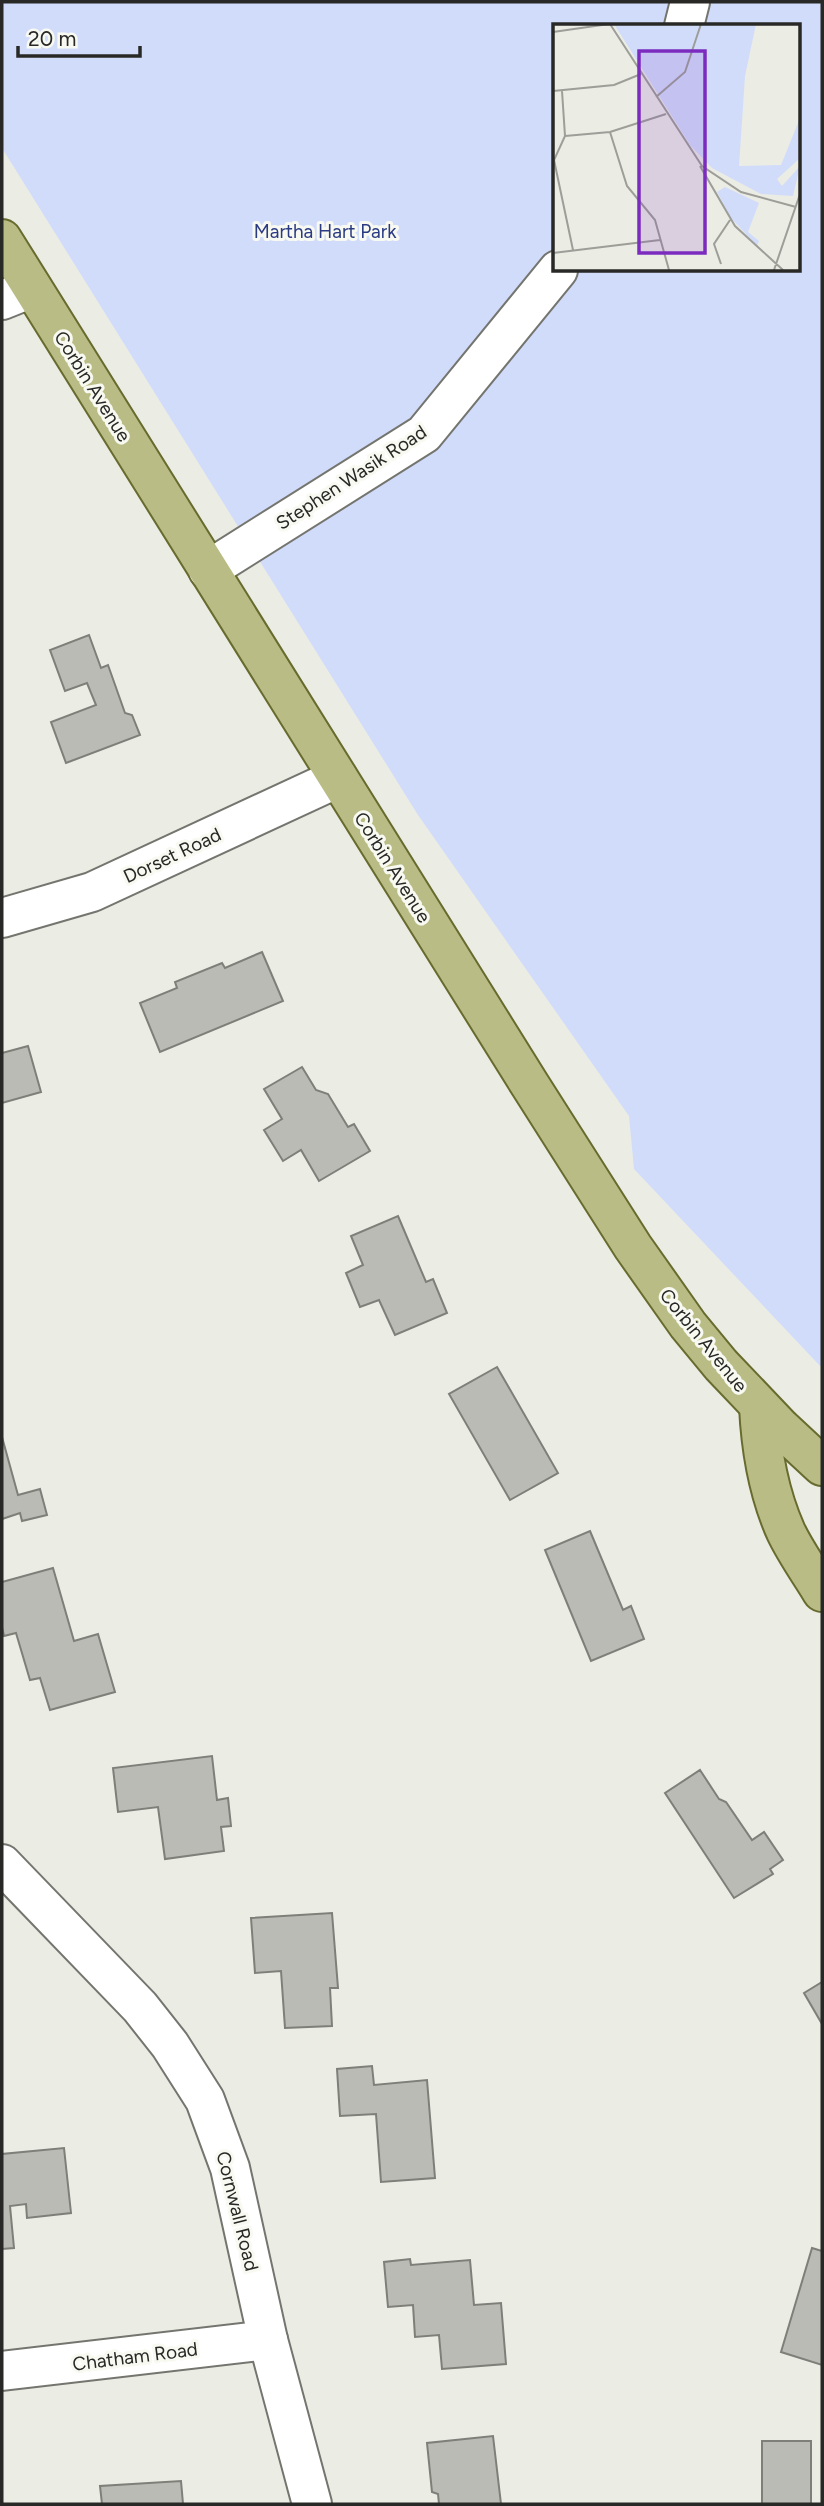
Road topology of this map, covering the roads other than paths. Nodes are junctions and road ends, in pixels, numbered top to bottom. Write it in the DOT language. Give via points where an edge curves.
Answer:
graph roads {
  1 [pos="691,2"];
  2 [pos="685,24"];
  3 [pos="2,239"];
  4 [pos="557,271"];
  5 [pos="17,294"];
  6 [pos="208,570"];
  7 [pos="338,778"];
  8 [pos="2,918"];
  9 [pos="759,1406"];
  10 [pos="822,1466"];
  11 [pos="822,1592"];
  12 [pos="2,1864"];
  13 [pos="268,2340"];
  14 [pos="2,2371"];
  15 [pos="312,2504"];
  1 -- 2 [label="street"];
  3 -- 5 [label="main road, Corbin Avenue"];
  4 -- 6 [label="street, Stephen Wasik Road" via="424,434"];
  5 -- 6 [label="main road, Corbin Avenue"];
  6 -- 7 [label="main road, Corbin Avenue"];
  7 -- 8 [label="street, Dorset Road" via="92,892"];
  7 -- 9 [label="main road, Corbin Avenue" via="633,1247 721,1366"];
  9 -- 10 [label="main road, Corbin Avenue"];
  9 -- 11 [label="main road" via="764,1460 777,1509"];
  12 -- 13 [label="street, Cornwall Road" via="140,2007 205,2100 230,2168"];
  13 -- 14 [label="street, Chatham Road"];
  13 -- 15 [label="street, Cornwall Road"];
}
